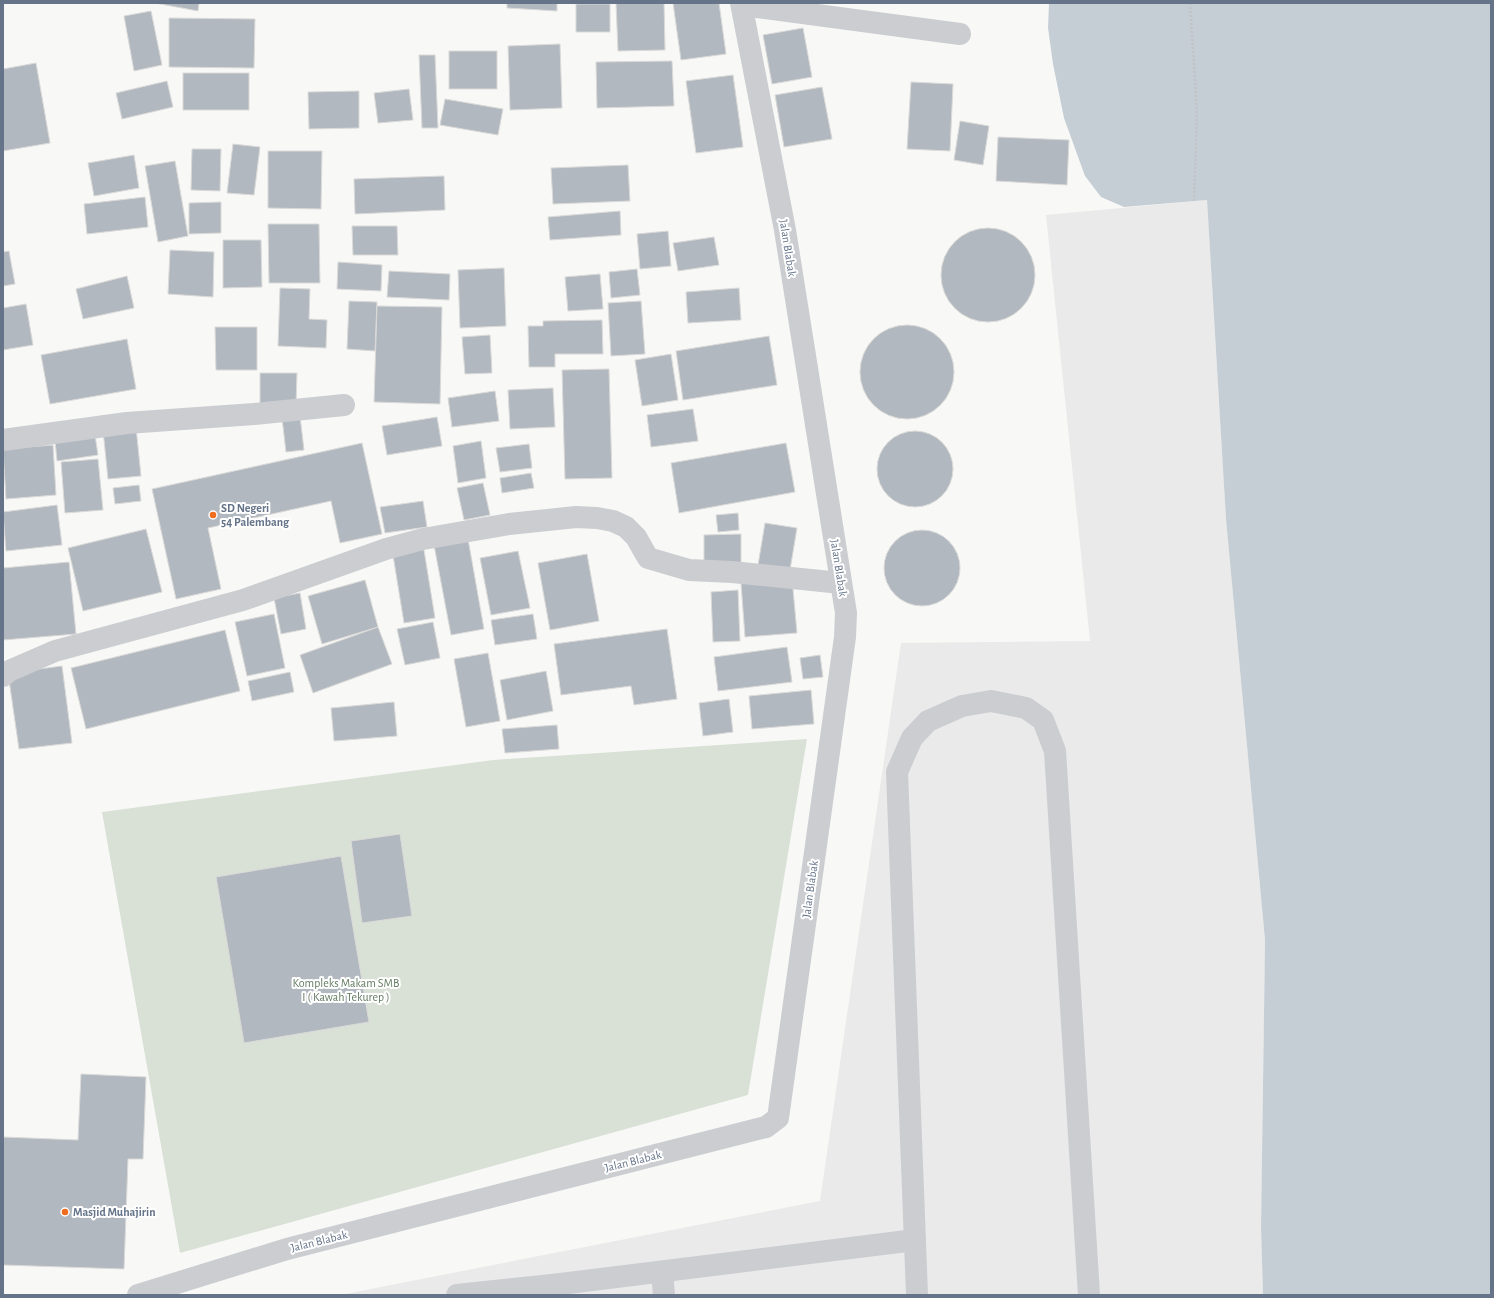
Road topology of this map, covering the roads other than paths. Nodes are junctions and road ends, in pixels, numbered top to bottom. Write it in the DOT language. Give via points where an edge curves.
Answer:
graph roads {
  1 [pos="742,4"];
  2 [pos="960,34"];
  3 [pos="344,405"];
  4 [pos="3,440"];
  5 [pos="841,583"];
  6 [pos="3,676"];
  7 [pos="915,1240"];
  8 [pos="662,1272"];
  9 [pos="552,1290"];
  10 [pos="138,1295"];
  11 [pos="457,1295"];
  12 [pos="664,1295"];
  13 [pos="917,1295"];
  14 [pos="1089,1295"];
  1 -- 2 [label="street"];
  1 -- 5 [label="street, Jalan Blabak" via="785,230"];
  3 -- 4 [label="street" via="127,423"];
  5 -- 6 [label="street" via="689,570 648,558 636,537 626,527 597,518 576,517 509,524 423,539 386,549 243,600 55,650"];
  5 -- 10 [label="street, Jalan Blabak" via="846,613 845,637 780,1110 773,1124 287,1249"];
  7 -- 8 [label="street"];
  7 -- 13 [label="street"];
  7 -- 14 [label="street" via="897,772 912,738 928,721 962,706 991,701 1026,708 1043,720 1055,751"];
  8 -- 9 [label="street"];
  8 -- 12 [label="street"];
  9 -- 11 [label="street"];
}
